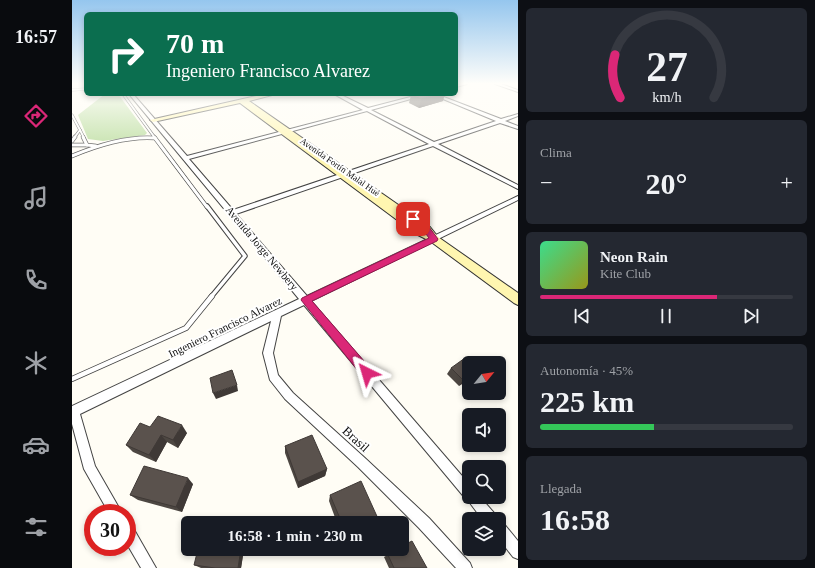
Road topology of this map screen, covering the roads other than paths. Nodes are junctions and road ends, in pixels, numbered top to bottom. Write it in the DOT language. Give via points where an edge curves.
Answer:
graph roads {
  1 [pos="135,111"];
  2 [pos="146,111"];
  3 [pos="183,111"];
  4 [pos="259,111"];
  5 [pos="365,111"];
  6 [pos="368,111"];
  7 [pos="474,111"];
  8 [pos="72,115"];
  9 [pos="518,115"];
  10 [pos="152,118"];
  11 [pos="500,121"];
  12 [pos="518,128"];
  13 [pos="80,130"];
  14 [pos="286,132"];
  15 [pos="155,138"];
  16 [pos="72,141"];
  17 [pos="433,144"];
  18 [pos="87,145"];
  19 [pos="72,146"];
  20 [pos="98,146"];
  21 [pos="72,156"];
  22 [pos="186,158"];
  23 [pos="345,174"];
  24 [pos="518,187"];
  25 [pos="518,198"];
  26 [pos="232,213"];
  27 [pos="434,239"];
  28 [pos="306,300"];
  29 [pos="518,300"];
  30 [pos="277,314"];
  31 [pos="72,379"];
  32 [pos="73,412"];
  33 [pos="462,486"];
  34 [pos="111,504"];
  35 [pos="478,504"];
  36 [pos="484,512"];
  37 [pos="506,537"];
  38 [pos="136,546"];
  39 [pos="518,552"];
  40 [pos="149,568"];
  41 [pos="465,568"];
  1 -- 15 [label="lane"];
  2 -- 10 [label="street, Avenida Jorge Newbery"];
  3 -- 10 [label="street"];
  4 -- 14 [label="street, Avenida Fortín Malal Hué"];
  5 -- 14 [label="street"];
  6 -- 17 [label="street"];
  7 -- 11 [label="street"];
  8 -- 13 [label="lane"];
  9 -- 11 [label="street"];
  10 -- 22 [label="street, Avenida Jorge Newbery"];
  11 -- 12 [label="street"];
  11 -- 17 [label="street"];
  13 -- 16 [label="lane"];
  13 -- 18 [label="lane"];
  14 -- 22 [label="street"];
  14 -- 23 [label="street, Avenida Fortín Malal Hué"];
  15 -- 20 [label="lane"];
  15 -- 31 [label="lane" via="245,256 186,328"];
  17 -- 23 [label="street"];
  17 -- 24 [label="street"];
  18 -- 19 [label="lane"];
  18 -- 20 [label="lane"];
  20 -- 21 [label="lane"];
  22 -- 26 [label="street, Avenida Jorge Newbery"];
  23 -- 26 [label="street"];
  23 -- 27 [label="street, Avenida Fortín Malal Hué" via="426,228"];
  25 -- 27 [label="street, Ingeniero Francisco Alvarez"];
  26 -- 28 [label="street, Avenida Jorge Newbery"];
  27 -- 28 [label="street, Ingeniero Francisco Alvarez"];
  27 -- 29 [label="street, Avenida Fortín Malal Hué"];
  28 -- 30 [label="street, Ingeniero Francisco Alvarez"];
  28 -- 33 [label="street, Avenida Jorge Newbery"];
  30 -- 32 [label="street, Ingeniero Francisco Alvarez"];
  30 -- 41 [label="street, Brasil" via="268,354 274,377 289,396 362,463"];
  32 -- 34 [label="street" via="90,469"];
  35 -- 36 [label="street"];
  37 -- 39 [label="street"];
  38 -- 40 [label="street"];
}
